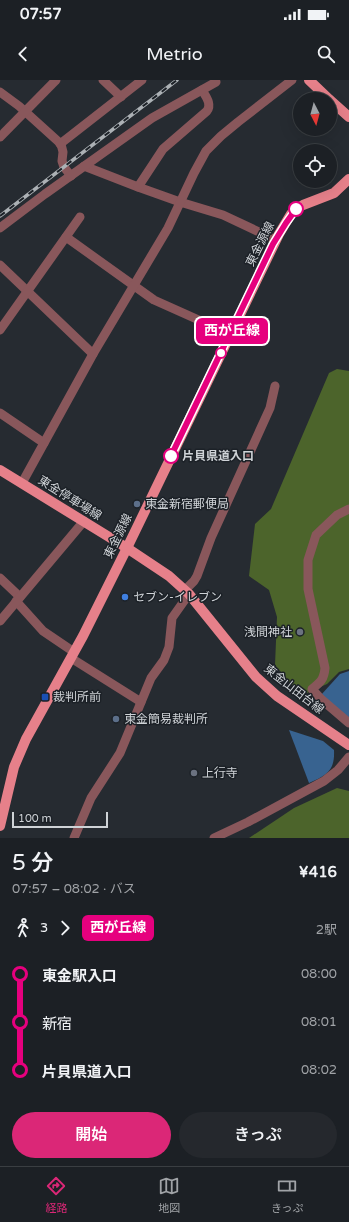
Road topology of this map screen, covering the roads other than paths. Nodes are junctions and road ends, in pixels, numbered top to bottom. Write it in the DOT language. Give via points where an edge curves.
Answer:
graph roads {
  1 [pos="56,80"];
  2 [pos="103,80"];
  3 [pos="142,80"];
  4 [pos="292,80"];
  5 [pos="309,80"];
  6 [pos="216,82"];
  7 [pos="202,90"];
  8 [pos="0,92"];
  9 [pos="322,92"];
  10 [pos="121,97"];
  11 [pos="337,106"];
  12 [pos="25,111"];
  13 [pos="349,117"];
  14 [pos="0,137"];
  15 [pos="60,144"];
  16 [pos="84,166"];
  17 [pos="71,176"];
  18 [pos="349,180"];
  19 [pos="138,187"];
  20 [pos="180,202"];
  21 [pos="80,217"];
  22 [pos="0,228"];
  23 [pos="66,237"];
  24 [pos="276,240"];
  25 [pos="0,265"];
  26 [pos="133,286"];
  27 [pos="27,291"];
  28 [pos="0,330"];
  29 [pos="230,334"];
  30 [pos="93,354"];
  31 [pos="274,386"];
  32 [pos="0,413"];
  33 [pos="44,443"];
  34 [pos="0,470"];
  35 [pos="22,483"];
  36 [pos="349,509"];
  37 [pos="84,521"];
  38 [pos="127,548"];
  39 [pos="0,578"];
  40 [pos="187,592"];
  41 [pos="18,599"];
  42 [pos="0,621"];
  43 [pos="72,655"];
  44 [pos="141,702"];
  45 [pos="349,724"];
  46 [pos="349,745"];
  47 [pos="349,757"];
  48 [pos="0,826"];
  49 [pos="74,838"];
  50 [pos="214,838"];
  1 -- 12 [label="street"];
  2 -- 10 [label="street"];
  3 -- 10 [label="street"];
  4 -- 20 [label="street" via="221,136 206,152"];
  5 -- 9 [label="main road"];
  6 -- 7 [label="street"];
  7 -- 16 [label="street" via="152,118"];
  7 -- 19 [label="street" via="210,108 171,142"];
  8 -- 12 [label="street"];
  10 -- 15 [label="street"];
  11 -- 13 [label="main road"];
  12 -- 14 [label="street"];
  12 -- 15 [label="street"];
  15 -- 17 [label="street" via="64,167"];
  16 -- 17 [label="street"];
  16 -- 19 [label="street"];
  17 -- 22 [label="street"];
  18 -- 24 [label="main road, 東金源線" via="334,193 296,209"];
  19 -- 20 [label="street"];
  20 -- 24 [label="street" via="223,215"];
  20 -- 26 [label="street" via="168,228"];
  21 -- 23 [label="street"];
  23 -- 26 [label="street"];
  23 -- 27 [label="street"];
  24 -- 29 [label="main road, 東金源線"];
  25 -- 27 [label="street"];
  26 -- 29 [label="street" via="154,300"];
  26 -- 30 [label="street"];
  27 -- 28 [label="street"];
  27 -- 30 [label="street"];
  29 -- 38 [label="main road, 東金源線"];
  30 -- 33 [label="street"];
  31 -- 40 [label="street" via="270,408 214,531 200,570"];
  32 -- 33 [label="street"];
  33 -- 35 [label="street"];
  34 -- 35 [label="main road, 東金停車場線"];
  35 -- 37 [label="main road, 東金停車場線"];
  36 -- 45 [label="street" via="337,515 316,536 308,560 308,589 325,668 325,677 312,689"];
  37 -- 38 [label="main road, 東金停車場線"];
  37 -- 41 [label="street"];
  38 -- 40 [label="main road, 東金山田台線" via="169,576"];
  38 -- 43 [label="main road, 東金源線"];
  39 -- 41 [label="street"];
  40 -- 44 [label="street" via="172,618 169,647 164,660 151,678"];
  40 -- 46 [label="main road, 東金山田台線" via="256,677 277,696"];
  41 -- 42 [label="street"];
  41 -- 43 [label="street" via="43,632"];
  43 -- 44 [label="street"];
  43 -- 48 [label="main road, 東金源線" via="21,749"];
  44 -- 49 [label="street" via="120,753 90,798"];
  47 -- 50 [label="street" via="324,781"];
}
